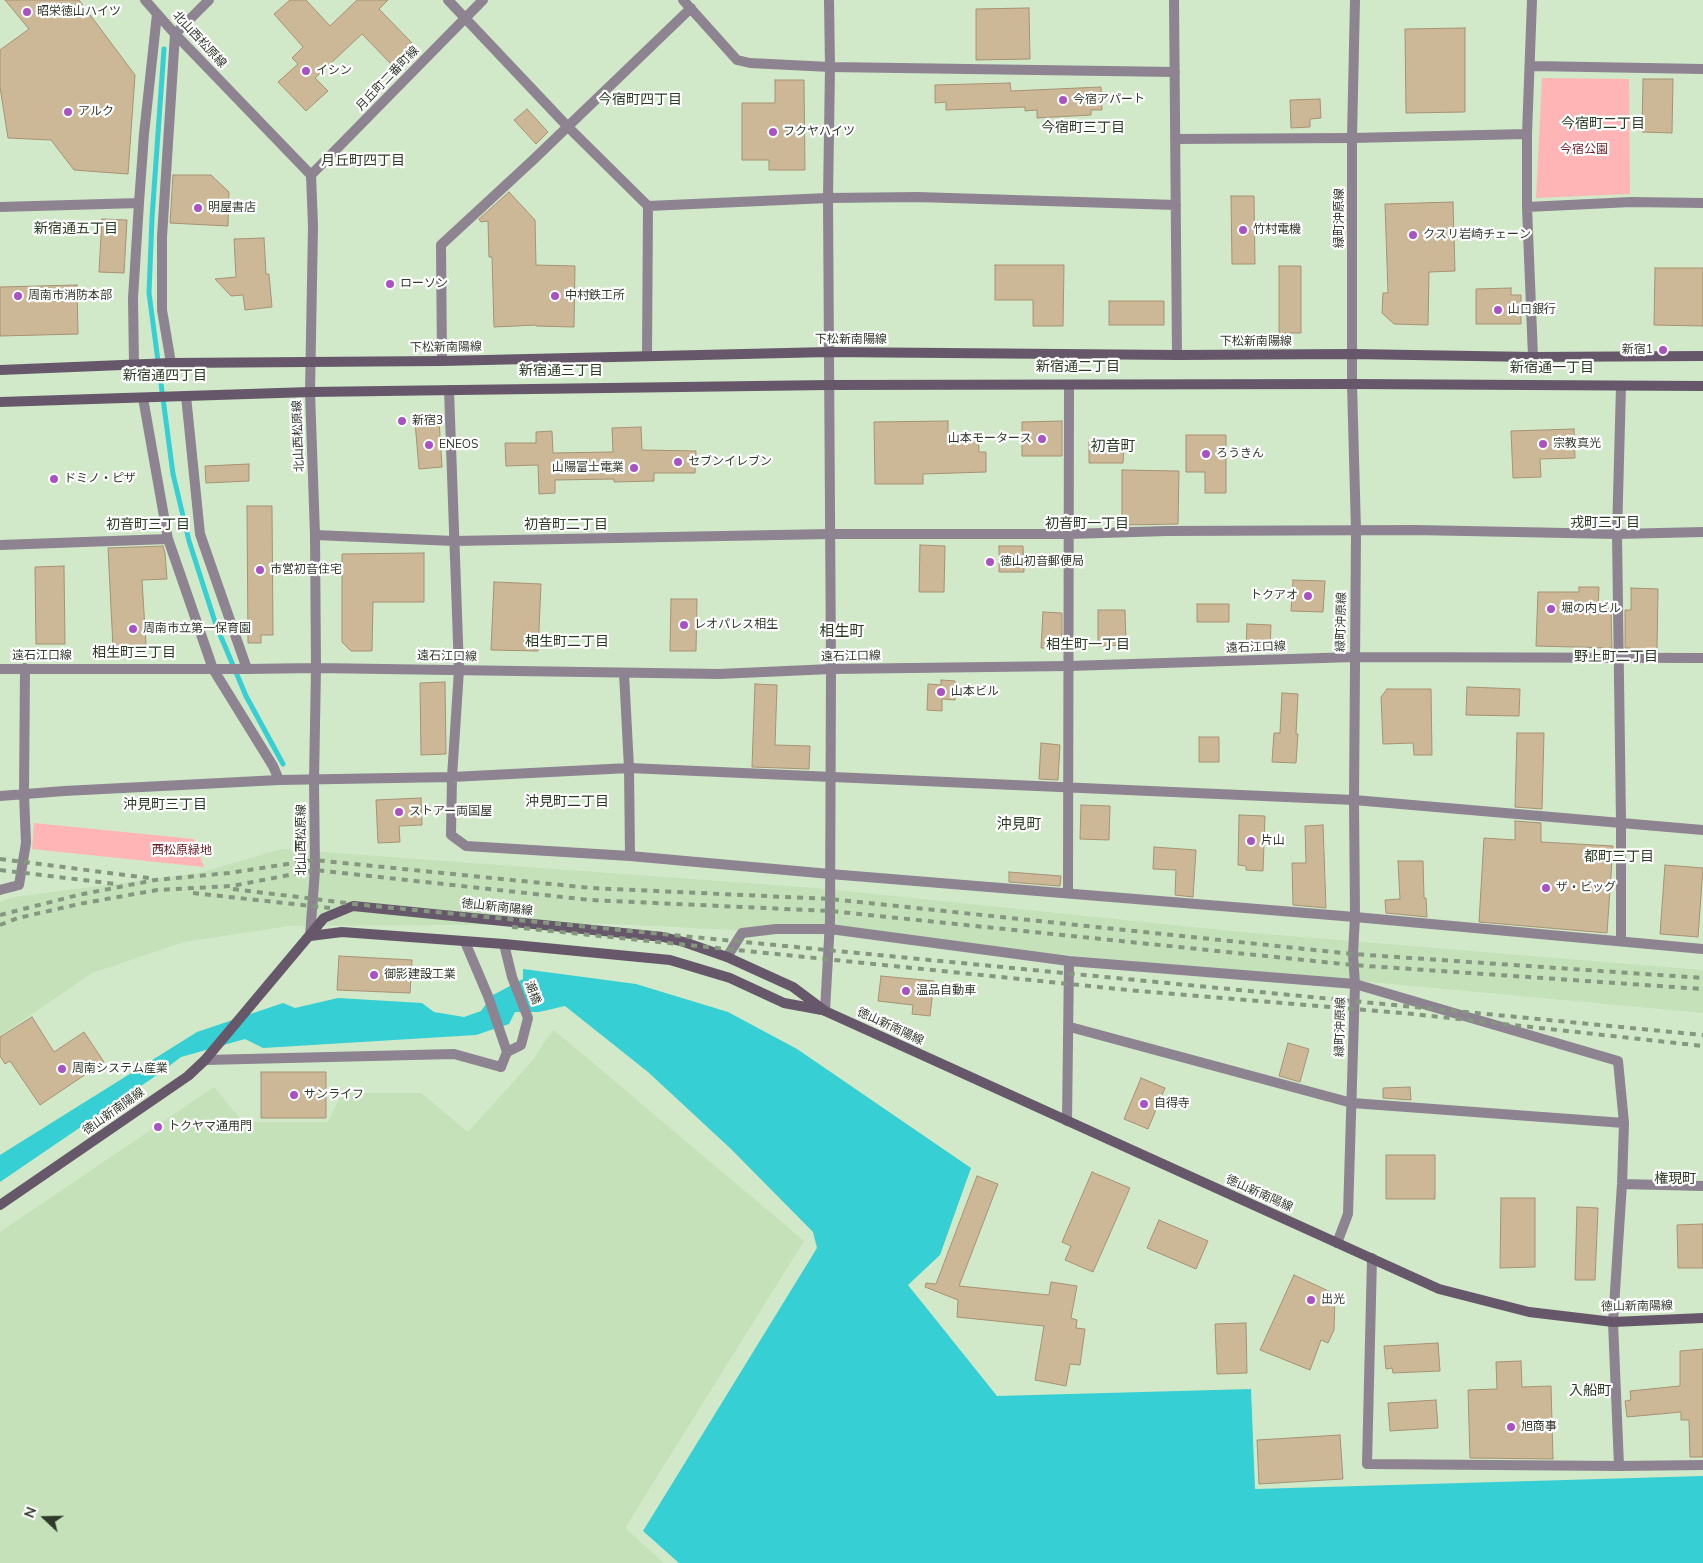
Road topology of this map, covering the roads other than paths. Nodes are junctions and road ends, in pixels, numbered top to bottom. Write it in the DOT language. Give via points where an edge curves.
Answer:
graph roads {
  1 [pos="145,0"];
  2 [pos="209,0"];
  3 [pos="448,0"];
  4 [pos="483,0"];
  5 [pos="683,0"];
  6 [pos="829,0"];
  7 [pos="1174,0"];
  8 [pos="1355,0"];
  9 [pos="1532,0"];
  10 [pos="691,8"];
  11 [pos="161,18"];
  12 [pos="465,18"];
  13 [pos="174,34"];
  14 [pos="1531,66"];
  15 [pos="830,67"];
  16 [pos="1703,69"];
  17 [pos="1174,72"];
  18 [pos="568,127"];
  19 [pos="1527,134"];
  20 [pos="1352,138"];
  21 [pos="1175,139"];
  22 [pos="311,175"];
  23 [pos="828,198"];
  24 [pos="138,203"];
  25 [pos="1703,203"];
  26 [pos="1176,204"];
  27 [pos="648,206"];
  28 [pos="0,207"];
  29 [pos="1527,207"];
  30 [pos="829,352"];
  31 [pos="1352,354"];
  32 [pos="1177,355"];
  33 [pos="647,356"];
  34 [pos="1703,356"];
  35 [pos="1533,357"];
  36 [pos="311,361"];
  37 [pos="442,361"];
  38 [pos="134,364"];
  39 [pos="168,364"];
  40 [pos="0,370"];
  41 [pos="1352,384"];
  42 [pos="829,385"];
  43 [pos="1069,386"];
  44 [pos="1621,386"];
  45 [pos="1703,386"];
  46 [pos="449,390"];
  47 [pos="310,392"];
  48 [pos="186,396"];
  49 [pos="147,397"];
  50 [pos="0,402"];
  51 [pos="1356,531"];
  52 [pos="1703,532"];
  53 [pos="830,534"];
  54 [pos="1070,534"];
  55 [pos="1617,534"];
  56 [pos="315,535"];
  57 [pos="168,539"];
  58 [pos="454,541"];
  59 [pos="0,545"];
  60 [pos="1354,657"];
  61 [pos="1619,658"];
  62 [pos="1703,658"];
  63 [pos="1068,666"];
  64 [pos="0,668"];
  65 [pos="25,668"];
  66 [pos="316,668"];
  67 [pos="218,669"];
  68 [pos="246,669"];
  69 [pos="831,669"];
  70 [pos="459,670"];
  71 [pos="624,673"];
  72 [pos="629,768"];
  73 [pos="830,776"];
  74 [pos="452,777"];
  75 [pos="279,780"];
  76 [pos="314,781"];
  77 [pos="1068,788"];
  78 [pos="24,794"];
  79 [pos="0,796"];
  80 [pos="1354,800"];
  81 [pos="1621,822"];
  82 [pos="1703,830"];
  83 [pos="630,856"];
  84 [pos="830,874"];
  85 [pos="0,890"];
  86 [pos="1068,893"];
  87 [pos="1355,917"];
  88 [pos="830,929"];
  89 [pos="310,936"];
  90 [pos="1621,941"];
  91 [pos="465,942"];
  92 [pos="504,944"];
  93 [pos="1703,949"];
  94 [pos="727,957"];
  95 [pos="1070,961"];
  96 [pos="1355,984"];
  97 [pos="825,1011"];
  98 [pos="1070,1028"];
  99 [pos="507,1052"];
  100 [pos="207,1056"];
  101 [pos="1352,1103"];
  102 [pos="1067,1122"];
  103 [pos="1624,1124"];
  104 [pos="1622,1184"];
  105 [pos="1703,1186"];
  106 [pos="0,1205"];
  107 [pos="1337,1243"];
  108 [pos="1372,1258"];
  109 [pos="1703,1318"];
  110 [pos="1613,1322"];
  111 [pos="1703,1465"];
  112 [pos="1619,1466"];
  1 -- 11 [label="street, 北山西松原線"];
  2 -- 13 [label="street"];
  3 -- 12 [label="street"];
  4 -- 12 [label="street, 月丘町二番町線"];
  5 -- 10 [label="street"];
  6 -- 15 [label="street"];
  7 -- 17 [label="street"];
  8 -- 20 [label="street, 緑町沖原線"];
  9 -- 14 [label="street"];
  10 -- 15 [label="street" via="737,60"];
  10 -- 18 [label="street"];
  11 -- 13 [label="street, 北山西松原線"];
  11 -- 24 [label="street" via="144,134"];
  12 -- 18 [label="street"];
  12 -- 22 [label="street, 月丘町二番町線"];
  13 -- 22 [label="street, 北山西松原線"];
  13 -- 39 [label="street" via="162,246 162,310"];
  14 -- 16 [label="street"];
  14 -- 19 [label="street"];
  15 -- 17 [label="street"];
  15 -- 23 [label="street"];
  17 -- 21 [label="street"];
  18 -- 27 [label="street"];
  18 -- 37 [label="street" via="441,245"];
  19 -- 20 [label="street"];
  19 -- 29 [label="street"];
  20 -- 21 [label="street"];
  20 -- 31 [label="street, 緑町沖原線"];
  21 -- 26 [label="street"];
  22 -- 36 [label="street, 北山西松原線"];
  23 -- 26 [label="street" via="917,197"];
  23 -- 27 [label="street"];
  23 -- 30 [label="street"];
  24 -- 28 [label="street"];
  24 -- 38 [label="street" via="133,298"];
  25 -- 29 [label="street" via="1631,202"];
  26 -- 32 [label="street"];
  27 -- 33 [label="street"];
  29 -- 35 [label="street"];
  30 -- 32 [label="main road, 下松新南陽線"];
  30 -- 33 [label="main road, 下松新南陽線"];
  30 -- 42 [label="street"];
  31 -- 32 [label="main road, 下松新南陽線"];
  31 -- 35 [label="main road, 下松新南陽線"];
  31 -- 41 [label="street, 緑町沖原線"];
  33 -- 37 [label="main road, 下松新南陽線"];
  34 -- 35 [label="main road, 下松新南陽線"];
  36 -- 37 [label="main road, 下松新南陽線"];
  36 -- 39 [label="main road, 下松新南陽線"];
  36 -- 47 [label="street, 北山西松原線"];
  38 -- 39 [label="main road, 下松新南陽線"];
  38 -- 40 [label="main road, 下松新南陽線"];
  41 -- 43 [label="main road"];
  41 -- 44 [label="main road"];
  41 -- 51 [label="street, 緑町沖原線"];
  42 -- 43 [label="main road"];
  42 -- 46 [label="main road"];
  42 -- 53 [label="street"];
  43 -- 54 [label="street"];
  44 -- 45 [label="main road"];
  44 -- 55 [label="street"];
  46 -- 47 [label="main road"];
  46 -- 58 [label="street"];
  47 -- 48 [label="main road"];
  47 -- 56 [label="street, 北山西松原線"];
  48 -- 49 [label="main road"];
  48 -- 68 [label="street" via="200,534"];
  49 -- 50 [label="main road"];
  49 -- 57 [label="street"];
  51 -- 54 [label="street"];
  51 -- 55 [label="street"];
  51 -- 60 [label="street, 緑町沖原線"];
  52 -- 55 [label="street"];
  53 -- 54 [label="street"];
  53 -- 58 [label="street"];
  53 -- 69 [label="street"];
  54 -- 63 [label="street"];
  55 -- 61 [label="street"];
  56 -- 58 [label="street"];
  56 -- 66 [label="street, 北山西松原線"];
  57 -- 59 [label="street"];
  57 -- 67 [label="street"];
  58 -- 70 [label="street"];
  60 -- 61 [label="street, 遠石江口線"];
  60 -- 63 [label="street, 遠石江口線"];
  60 -- 80 [label="street, 緑町沖原線"];
  61 -- 62 [label="street, 遠石江口線"];
  61 -- 81 [label="street"];
  63 -- 69 [label="street, 遠石江口線"];
  63 -- 77 [label="street"];
  64 -- 65 [label="street, 遠石江口線"];
  65 -- 67 [label="street, 遠石江口線"];
  65 -- 78 [label="street"];
  66 -- 68 [label="street, 遠石江口線"];
  66 -- 70 [label="street, 遠石江口線"];
  66 -- 76 [label="street, 北山西松原線"];
  67 -- 68 [label="street, 遠石江口線"];
  67 -- 75 [label="street"];
  69 -- 71 [label="street, 遠石江口線" via="719,674"];
  69 -- 73 [label="street"];
  70 -- 71 [label="street, 遠石江口線"];
  70 -- 74 [label="street"];
  71 -- 72 [label="street"];
  72 -- 73 [label="street"];
  72 -- 74 [label="street"];
  72 -- 83 [label="street"];
  73 -- 77 [label="street"];
  73 -- 84 [label="street"];
  74 -- 76 [label="street"];
  74 -- 83 [label="street" via="451,835 466,846"];
  75 -- 76 [label="street"];
  75 -- 78 [label="street"];
  76 -- 89 [label="street, 北山西松原線" via="315,870"];
  77 -- 80 [label="street"];
  77 -- 86 [label="street"];
  78 -- 79 [label="street"];
  78 -- 85 [label="street" via="26,843 19,885"];
  80 -- 81 [label="street"];
  80 -- 87 [label="street, 緑町沖原線"];
  81 -- 82 [label="street"];
  81 -- 90 [label="street"];
  83 -- 84 [label="street"];
  84 -- 86 [label="street"];
  84 -- 88 [label="street"];
  86 -- 87 [label="street"];
  87 -- 90 [label="street"];
  87 -- 96 [label="street, 緑町沖原線"];
  88 -- 94 [label="street" via="742,933"];
  88 -- 95 [label="street"];
  88 -- 97 [label="street"];
  89 -- 91 [label="main road, 徳山新南陽線" via="342,932"];
  89 -- 94 [label="main road, 徳山新南陽線" via="324,918 352,906 663,937"];
  89 -- 100 [label="main road, 徳山新南陽線"];
  90 -- 93 [label="street"];
  91 -- 92 [label="main road, 徳山新南陽線"];
  91 -- 99 [label="street"];
  92 -- 97 [label="main road, 徳山新南陽線" via="670,960 730,978 784,1003"];
  92 -- 99 [label="street, 潮橋" via="512,977 528,1018 521,1045"];
  94 -- 97 [label="main road, 徳山新南陽線" via="793,987"];
  95 -- 96 [label="street"];
  95 -- 98 [label="street"];
  96 -- 101 [label="street, 緑町沖原線"];
  96 -- 103 [label="street" via="1618,1061"];
  97 -- 102 [label="main road, 徳山新南陽線"];
  98 -- 101 [label="street"];
  98 -- 102 [label="street"];
  99 -- 100 [label="street" via="501,1067 454,1054"];
  100 -- 106 [label="main road, 徳山新南陽線" via="188,1076"];
  101 -- 103 [label="street"];
  101 -- 107 [label="street, 緑町沖原線" via="1348,1214"];
  102 -- 107 [label="main road, 徳山新南陽線"];
  103 -- 104 [label="street"];
  104 -- 105 [label="street"];
  104 -- 110 [label="street"];
  107 -- 108 [label="main road, 徳山新南陽線"];
  108 -- 110 [label="main road, 徳山新南陽線" via="1439,1289 1528,1312"];
  108 -- 112 [label="street" via="1367,1464"];
  109 -- 110 [label="main road, 徳山新南陽線"];
  110 -- 112 [label="street"];
  111 -- 112 [label="street"];
}
